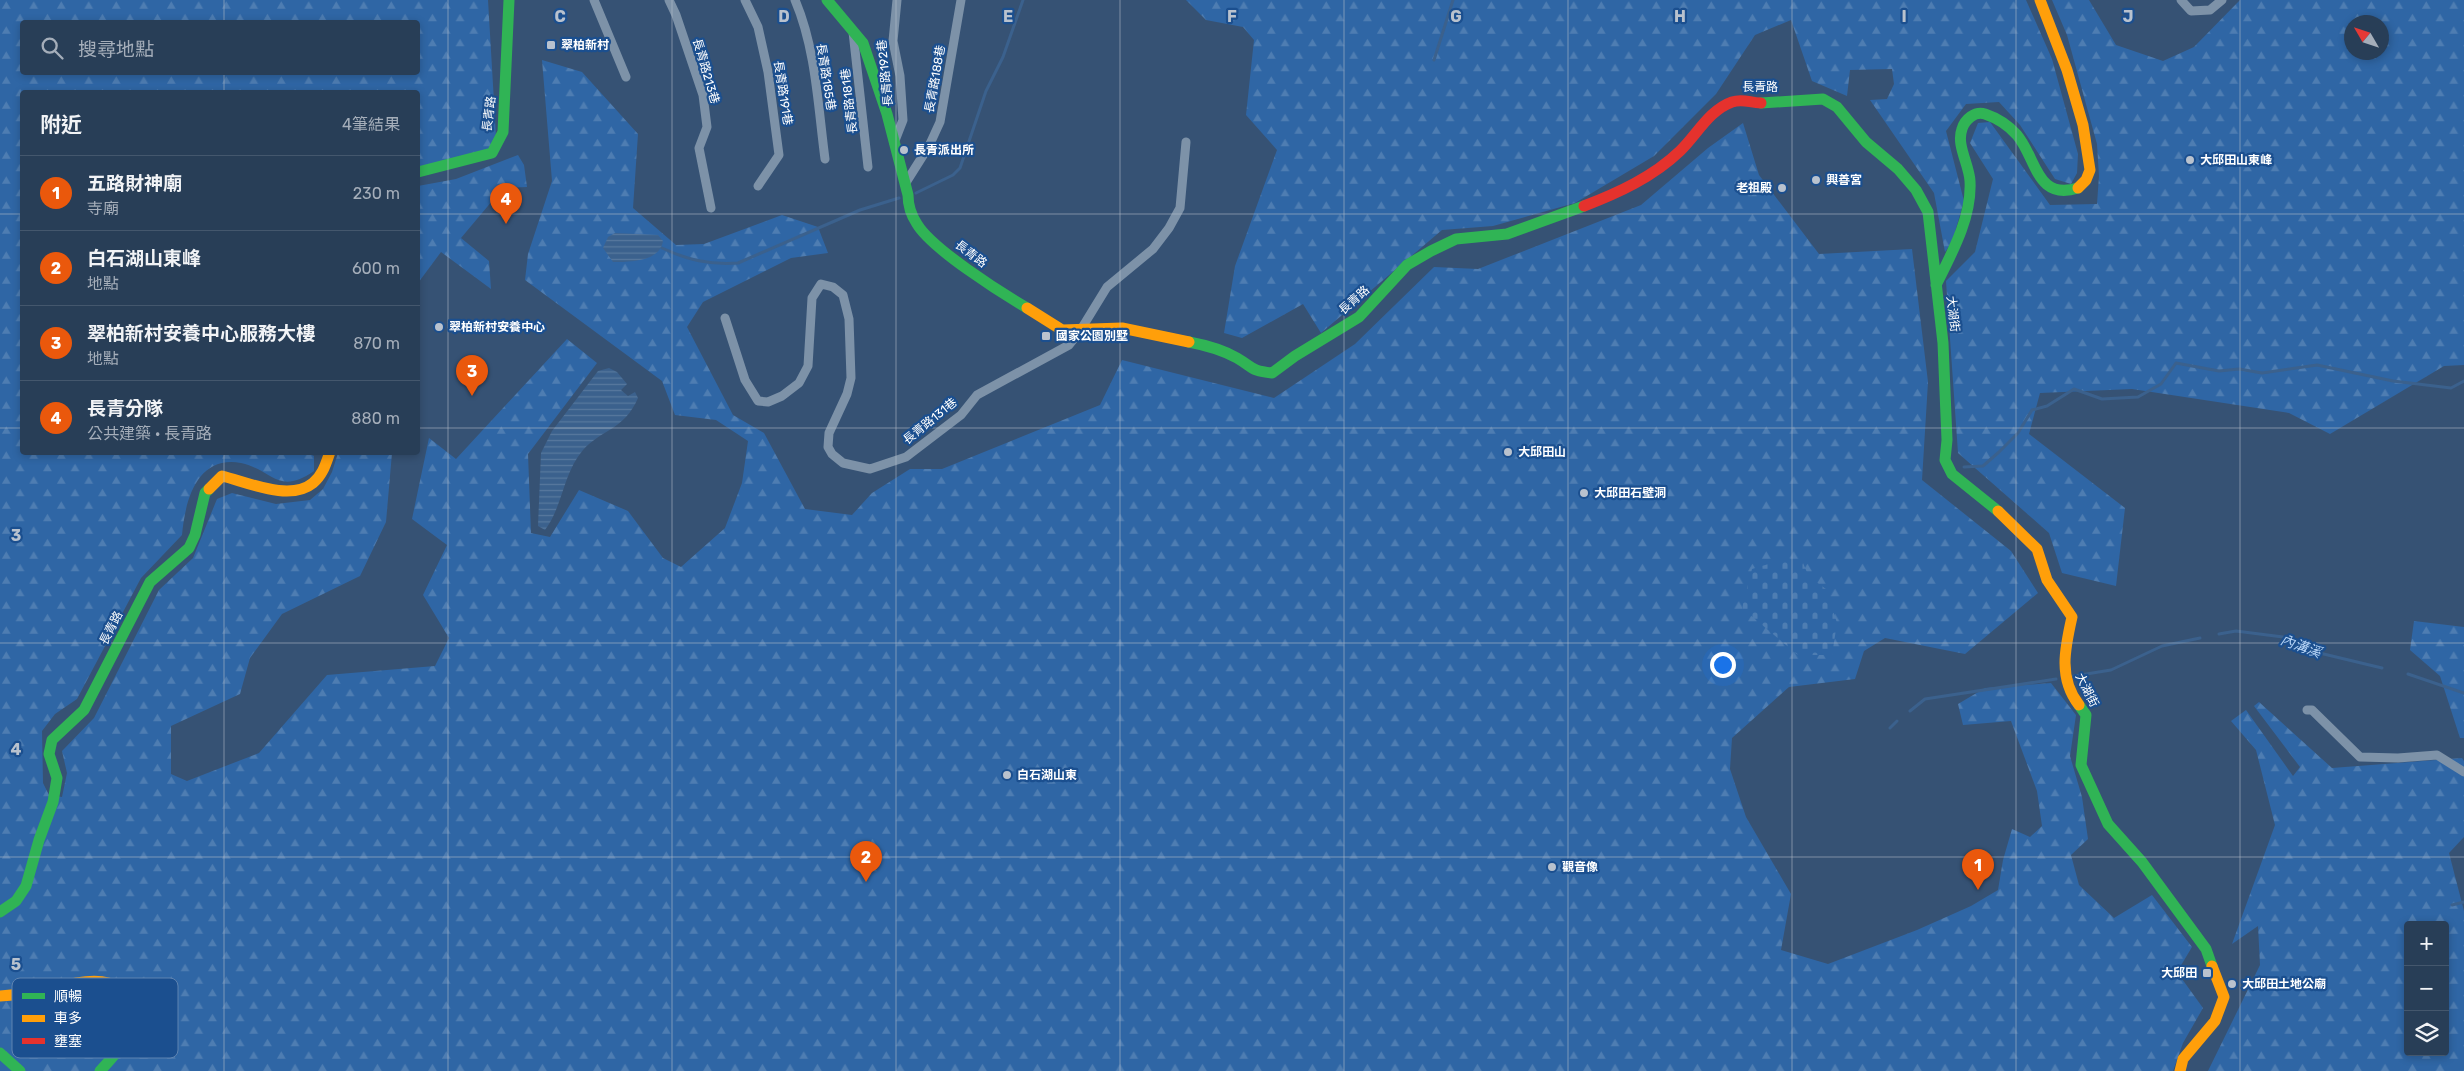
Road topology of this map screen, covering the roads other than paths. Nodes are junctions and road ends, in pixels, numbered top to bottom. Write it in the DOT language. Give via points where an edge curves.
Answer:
graph roads {
  1 [pos="509,0"];
  2 [pos="594,0"];
  3 [pos="669,0"];
  4 [pos="745,0"];
  5 [pos="795,0"];
  6 [pos="827,0"];
  7 [pos="897,0"];
  8 [pos="961,0"];
  9 [pos="2040,0"];
  10 [pos="2182,0"];
  11 [pos="2222,0"];
  12 [pos="836,6"];
  13 [pos="853,32"];
  14 [pos="626,77"];
  15 [pos="1186,142"];
  16 [pos="894,143"];
  17 [pos="825,159"];
  18 [pos="868,168"];
  19 [pos="420,172"];
  20 [pos="905,184"];
  21 [pos="758,186"];
  22 [pos="711,208"];
  23 [pos="1936,285"];
  24 [pos="725,318"];
  25 [pos="1080,332"];
  26 [pos="329,455"];
  27 [pos="2307,710"];
  28 [pos="2464,772"];
  29 [pos="0,912"];
  30 [pos="0,1052"];
  31 [pos="110,1058"];
  32 [pos="20,1071"];
  33 [pos="100,1071"];
  34 [pos="2180,1071"];
  1 -- 19 [label="street, 長青路" via="507,80 498,144 492,153 483,157"];
  2 -- 14 [label="street"];
  3 -- 22 [label="street, 長青路213巷" via="703,95 707,127 699,148"];
  4 -- 21 [label="street, 長青路191巷" via="758,27 779,155"];
  5 -- 17 [label="street, 長青路185巷" via="811,57"];
  6 -- 12 [label="street, 長青路"];
  7 -- 16 [label="street, 長青路192巷" via="893,41 900,76 903,120"];
  8 -- 20 [label="street, 長青路188巷" via="940,122"];
  9 -- 23 [label="street" via="2066,66 2082,120 2090,171 2078,188 2064,192 2054,189 2040,179 2018,136 1994,118 1980,113 1972,116 1963,124 1959,134 1970,180 1967,215 1955,249"];
  10 -- 11 [label="street" via="2190,11 2210,10"];
  12 -- 13 [label="street, 長青路"];
  13 -- 16 [label="street, 長青路" via="863,43 874,72"];
  13 -- 18 [label="street, 長青路181巷"];
  15 -- 25 [label="street, 長青路131巷" via="1180,208 1169,228 1153,249 1107,287"];
  16 -- 20 [label="street, 長青路"];
  20 -- 25 [label="street, 長青路" via="908,204 917,225 935,243 997,290 1050,324 1062,330"];
  23 -- 25 [label="street, 長青路" via="1928,212 1916,190 1898,169 1866,142 1838,107 1823,99 1758,103 1745,99 1730,102 1717,110 1700,125 1680,151 1649,175 1616,194 1507,234 1456,239 1431,251 1407,265 1359,317 1272,373 1254,372 1237,358 1204,345 1122,328"];
  23 -- 34 [label="street, 大湖街" via="1943,343 1945,460 1952,474 2011,520 2037,549 2047,580 2072,617 2063,672 2074,700 2086,715 2081,765 2108,824 2142,862 2206,949 2224,996 2215,1021 2183,1060"];
  24 -- 25 [label="street, 長青路131巷" via="745,380 758,401 768,402 799,383 808,366 812,298 821,284 833,287 843,295 848,319 851,378 829,433 828,447 843,463 870,469 906,457 961,415 978,395 1069,345"];
  26 -- 29 [label="street, 長青路" via="322,473 304,488 282,492 222,476 205,493 189,548 150,582 84,710 59,730 51,743 50,756 58,776 55,798 38,841 31,875 22,893"];
  27 -- 28 [label="street" via="2312,710 2360,757 2438,755"];
  30 -- 32 [label="street"];
  31 -- 33 [label="street"];
}
